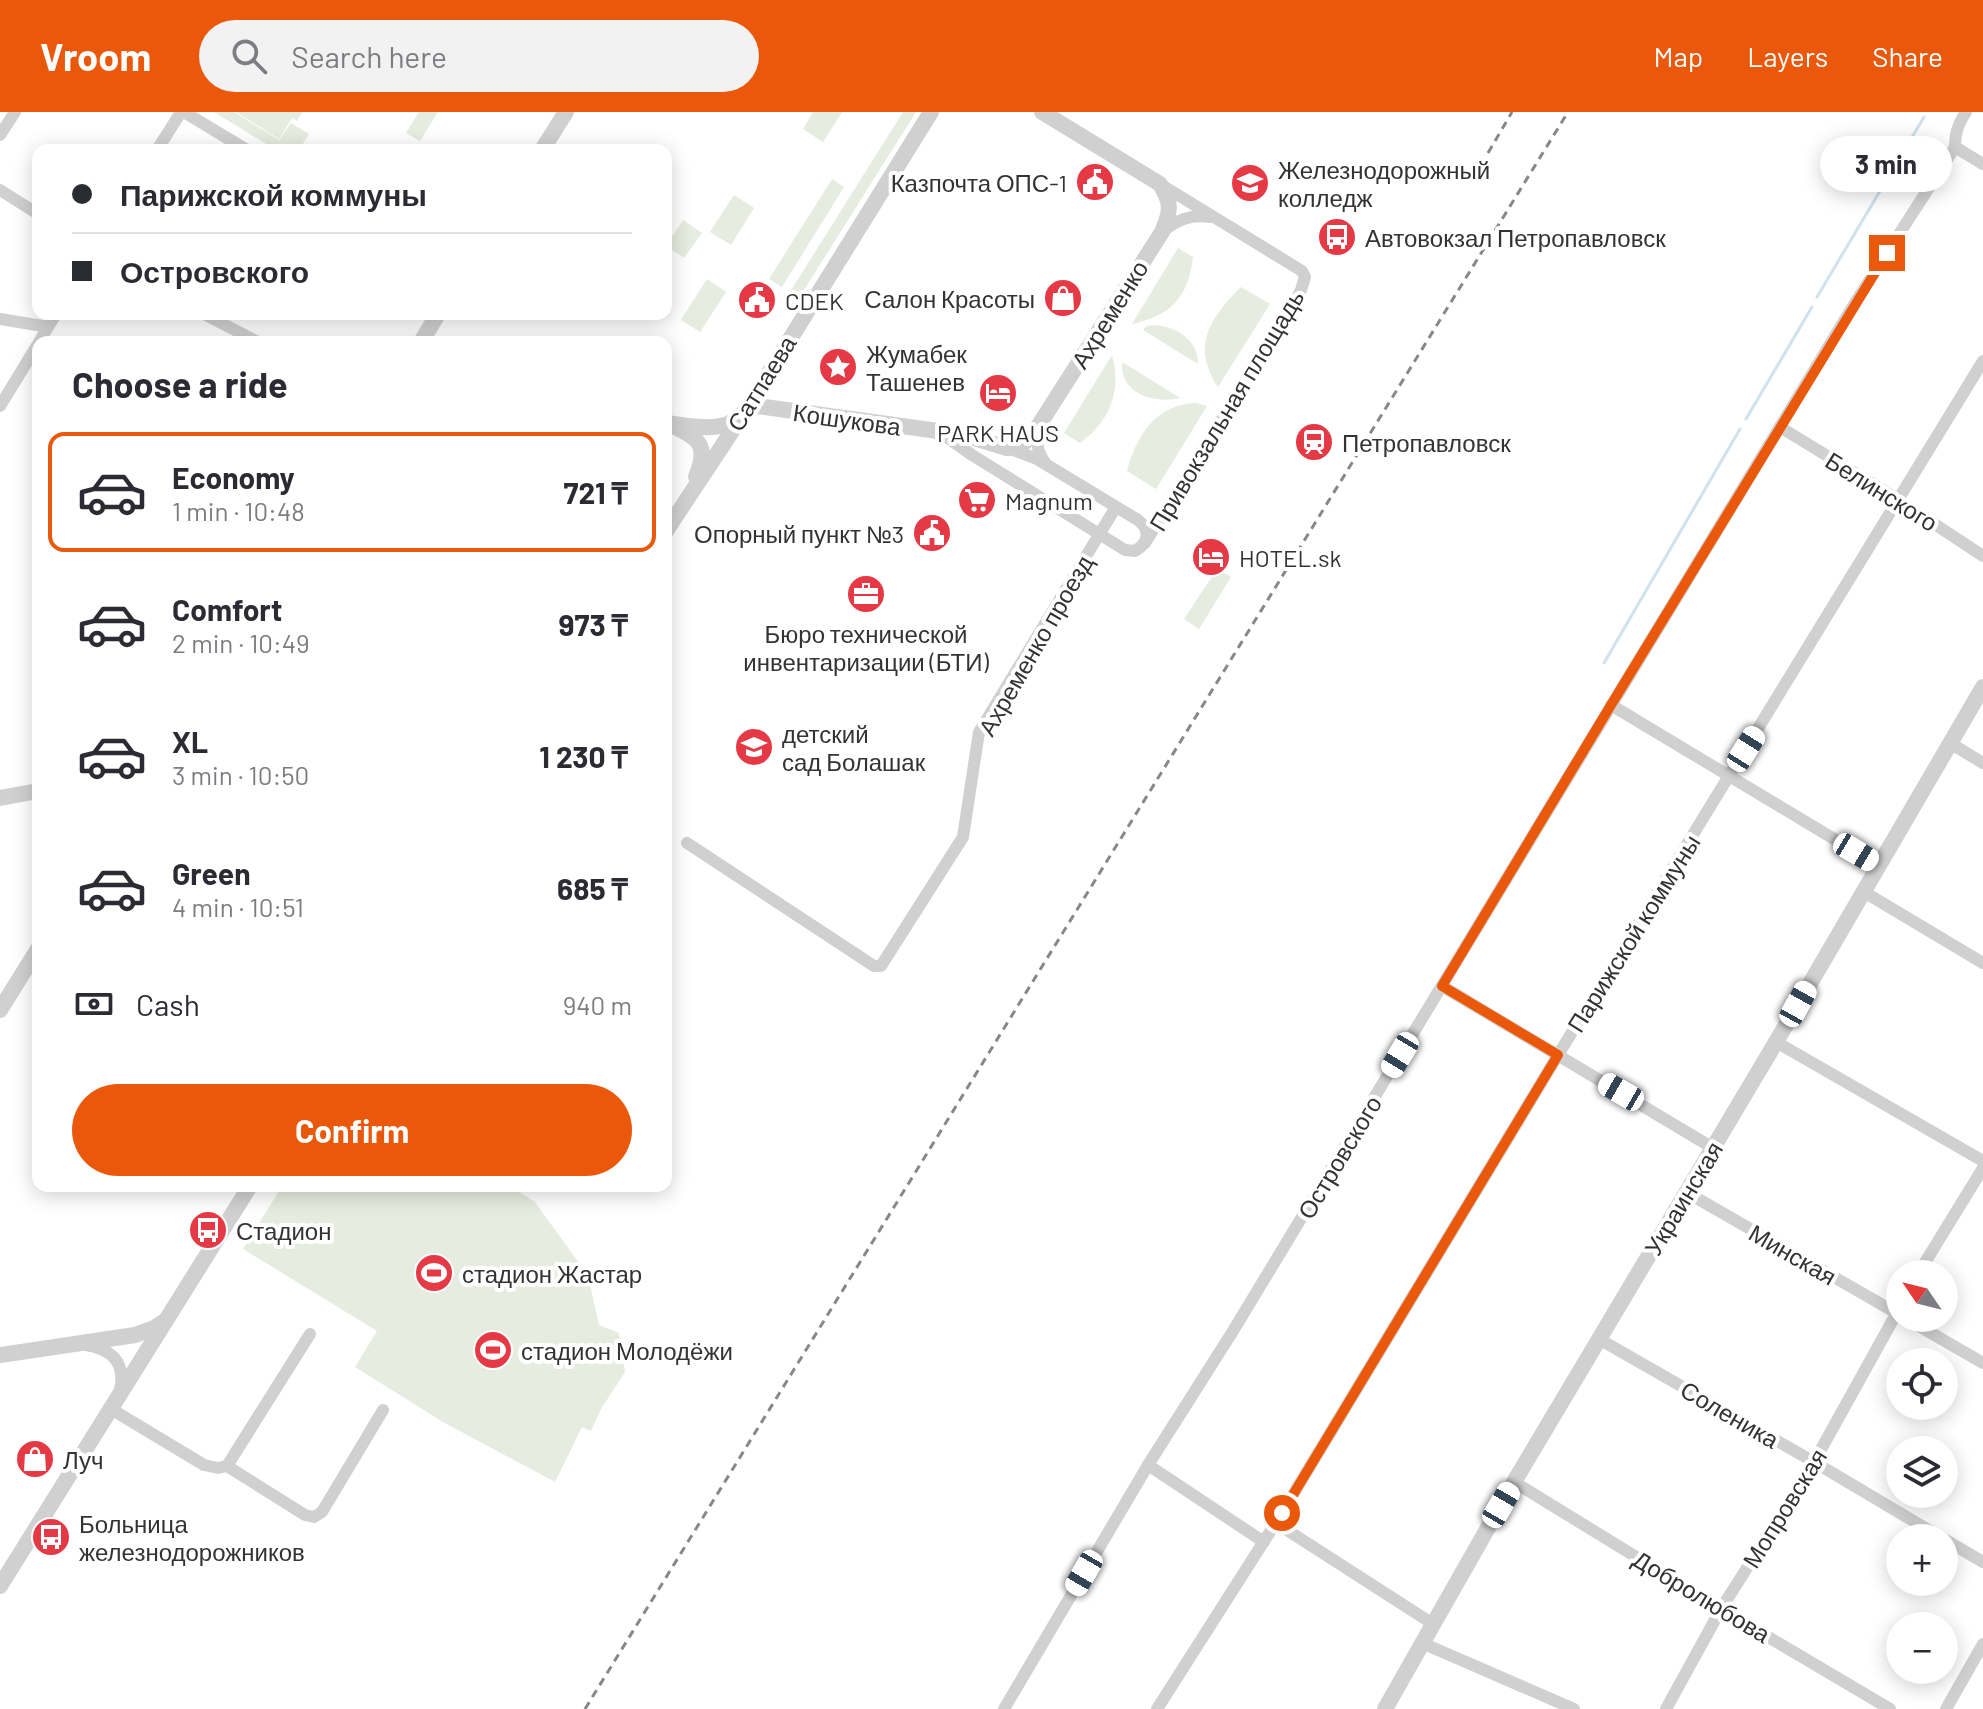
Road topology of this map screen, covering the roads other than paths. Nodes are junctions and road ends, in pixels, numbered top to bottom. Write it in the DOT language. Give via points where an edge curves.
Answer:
graph roads {
  1 [pos="15,112"];
  2 [pos="566,112"];
  3 [pos="931,112"];
  4 [pos="1042,112"];
  5 [pos="1966,112"];
  6 [pos="187,113"];
  7 [pos="0,135"];
  8 [pos="162,144"];
  9 [pos="237,144"];
  10 [pos="546,144"];
  11 [pos="1955,147"];
  12 [pos="1983,164"];
  13 [pos="1160,184"];
  14 [pos="0,190"];
  15 [pos="32,210"];
  16 [pos="1216,218"];
  17 [pos="1162,232"];
  18 [pos="0,319"];
  19 [pos="52,320"];
  20 [pos="216,320"];
  21 [pos="48,327"];
  22 [pos="42,336"];
  23 [pos="246,336"];
  24 [pos="32,353"];
  25 [pos="1983,361"];
  26 [pos="0,406"];
  27 [pos="746,410"];
  28 [pos="672,424"];
  29 [pos="1039,425"];
  30 [pos="699,426"];
  31 [pos="672,427"];
  32 [pos="1780,427"];
  33 [pos="938,431"];
  34 [pos="1007,448"];
  35 [pos="716,456"];
  36 [pos="1046,464"];
  37 [pos="688,497"];
  38 [pos="1899,501"];
  39 [pos="1116,507"];
  40 [pos="672,522"];
  41 [pos="1099,534"];
  42 [pos="1145,543"];
  43 [pos="1983,556"];
  44 [pos="1983,687"];
  45 [pos="1611,705"];
  46 [pos="1950,743"];
  47 [pos="1983,763"];
  48 [pos="1729,776"];
  49 [pos="32,792"];
  50 [pos="0,798"];
  51 [pos="687,843"];
  52 [pos="1879,866"];
  53 [pos="1864,892"];
  54 [pos="32,959"];
  55 [pos="1983,963"];
  56 [pos="1442,986"];
  57 [pos="0,1010"];
  58 [pos="1776,1042"];
  59 [pos="1558,1055"];
  60 [pos="1713,1148"];
  61 [pos="1983,1161"];
  62 [pos="1983,1168"];
  63 [pos="246,1192"];
  64 [pos="1686,1192"];
  65 [pos="1927,1260"];
  66 [pos="1886,1305"];
  67 [pos="166,1320"];
  68 [pos="1889,1332"];
  69 [pos="1932,1332"];
  70 [pos="310,1334"];
  71 [pos="1599,1339"];
  72 [pos="72,1344"];
  73 [pos="0,1355"];
  74 [pos="1983,1363"];
  75 [pos="112,1406"];
  76 [pos="383,1410"];
  77 [pos="1814,1462"];
  78 [pos="1148,1465"];
  79 [pos="227,1466"];
  80 [pos="1514,1482"];
  81 [pos="1276,1523"];
  82 [pos="1919,1524"];
  83 [pos="1264,1542"];
  84 [pos="1958,1547"];
  85 [pos="1983,1562"];
  86 [pos="0,1586"];
  87 [pos="1721,1609"];
  88 [pos="1433,1624"];
  89 [pos="1422,1643"];
  90 [pos="1983,1644"];
  91 [pos="1004,1709"];
  92 [pos="1157,1709"];
  93 [pos="1385,1709"];
  94 [pos="1574,1709"];
  95 [pos="1666,1709"];
  96 [pos="1890,1709"];
  97 [pos="1946,1709"];
  1 -- 7 [label="street"];
  2 -- 10 [label="street"];
  3 -- 27 [label="street, Сатпаева"];
  4 -- 13 [label="street"];
  5 -- 11 [label="street, Островского" via="1958,124"];
  6 -- 8 [label="street"];
  6 -- 9 [label="street"];
  11 -- 12 [label="street"];
  11 -- 32 [label="street, Островского"];
  13 -- 16 [label="street"];
  13 -- 17 [label="street, Ахременко" via="1170,208"];
  14 -- 15 [label="street"];
  16 -- 17 [label="street" via="1185,218"];
  16 -- 42 [label="street, Привокзальная площадь" via="1302,271 1304,282"];
  17 -- 29 [label="street, Ахременко"];
  18 -- 21 [label="street"];
  19 -- 21 [label="street"];
  20 -- 23 [label="street"];
  21 -- 22 [label="street"];
  24 -- 26 [label="street"];
  25 -- 38 [label="street, Парижской коммуны"];
  27 -- 30 [label="street, Кошукова" via="728,424"];
  27 -- 33 [label="street, Кошукова" via="758,406"];
  27 -- 35 [label="street, Сатпаева"];
  28 -- 30 [label="street, Кошукова"];
  29 -- 34 [label="street, Ахременко" via="1028,439"];
  29 -- 36 [label="street" via="1037,443"];
  30 -- 35 [label="street" via="718,437"];
  31 -- 37 [label="street" via="701,446 701,463"];
  32 -- 38 [label="street, Белинского"];
  32 -- 45 [label="street, Островского"];
  33 -- 34 [label="street, Кошукова"];
  33 -- 41 [label="street, Кошукова"];
  34 -- 36 [label="street"];
  35 -- 37 [label="street, Сатпаева"];
  36 -- 39 [label="street"];
  37 -- 40 [label="street, Сатпаева"];
  38 -- 43 [label="street, Белинского"];
  38 -- 48 [label="street, Парижской коммуны"];
  39 -- 41 [label="street, Ахременко проезд"];
  39 -- 42 [label="street" via="1144,525"];
  41 -- 42 [label="street, Кошукова" via="1129,551"];
  41 -- 51 [label="street, Ахременко проезд" via="979,732 963,837 881,966"];
  44 -- 46 [label="street, Украинская"];
  45 -- 48 [label="street"];
  45 -- 56 [label="street, Островского"];
  46 -- 47 [label="street"];
  46 -- 52 [label="street, Украинская"];
  48 -- 52 [label="street"];
  48 -- 59 [label="street, Парижской коммуны"];
  49 -- 50 [label="street"];
  52 -- 53 [label="street, Украинская"];
  53 -- 55 [label="street"];
  53 -- 58 [label="street, Украинская"];
  54 -- 57 [label="street"];
  56 -- 59 [label="street"];
  56 -- 78 [label="street, Островского"];
  58 -- 60 [label="street, Украинская"];
  58 -- 61 [label="street"];
  59 -- 60 [label="street"];
  59 -- 81 [label="street, Парижской коммуны"];
  60 -- 64 [label="street, Украинская"];
  62 -- 65 [label="street"];
  63 -- 67 [label="street"];
  64 -- 66 [label="street, Минская"];
  64 -- 71 [label="street, Украинская"];
  67 -- 72 [label="street" via="135,1335"];
  67 -- 75 [label="street"];
  68 -- 77 [label="street, Мопровская"];
  69 -- 74 [label="street, Минская"];
  70 -- 79 [label="street"];
  71 -- 77 [label="street, Соленика"];
  71 -- 80 [label="street, Украинская"];
  72 -- 73 [label="street"];
  72 -- 75 [label="street" via="100,1348 117,1361 121,1383"];
  75 -- 79 [label="street" via="204,1465"];
  75 -- 86 [label="street"];
  76 -- 79 [label="street" via="314,1517"];
  77 -- 82 [label="street, Соленика"];
  77 -- 87 [label="street, Мопровская"];
  78 -- 83 [label="street"];
  78 -- 91 [label="street, Островского"];
  80 -- 87 [label="street, Добролюбова"];
  80 -- 88 [label="street, Украинская"];
  81 -- 83 [label="street, Парижской коммуны"];
  81 -- 88 [label="street"];
  83 -- 92 [label="street, Парижской коммуны"];
  84 -- 85 [label="street, Соленика"];
  87 -- 95 [label="street, Мопровская"];
  87 -- 96 [label="street, Добролюбова"];
  88 -- 89 [label="street, Украинская"];
  89 -- 93 [label="street, Украинская"];
  89 -- 94 [label="street"];
  90 -- 97 [label="street"];
}
